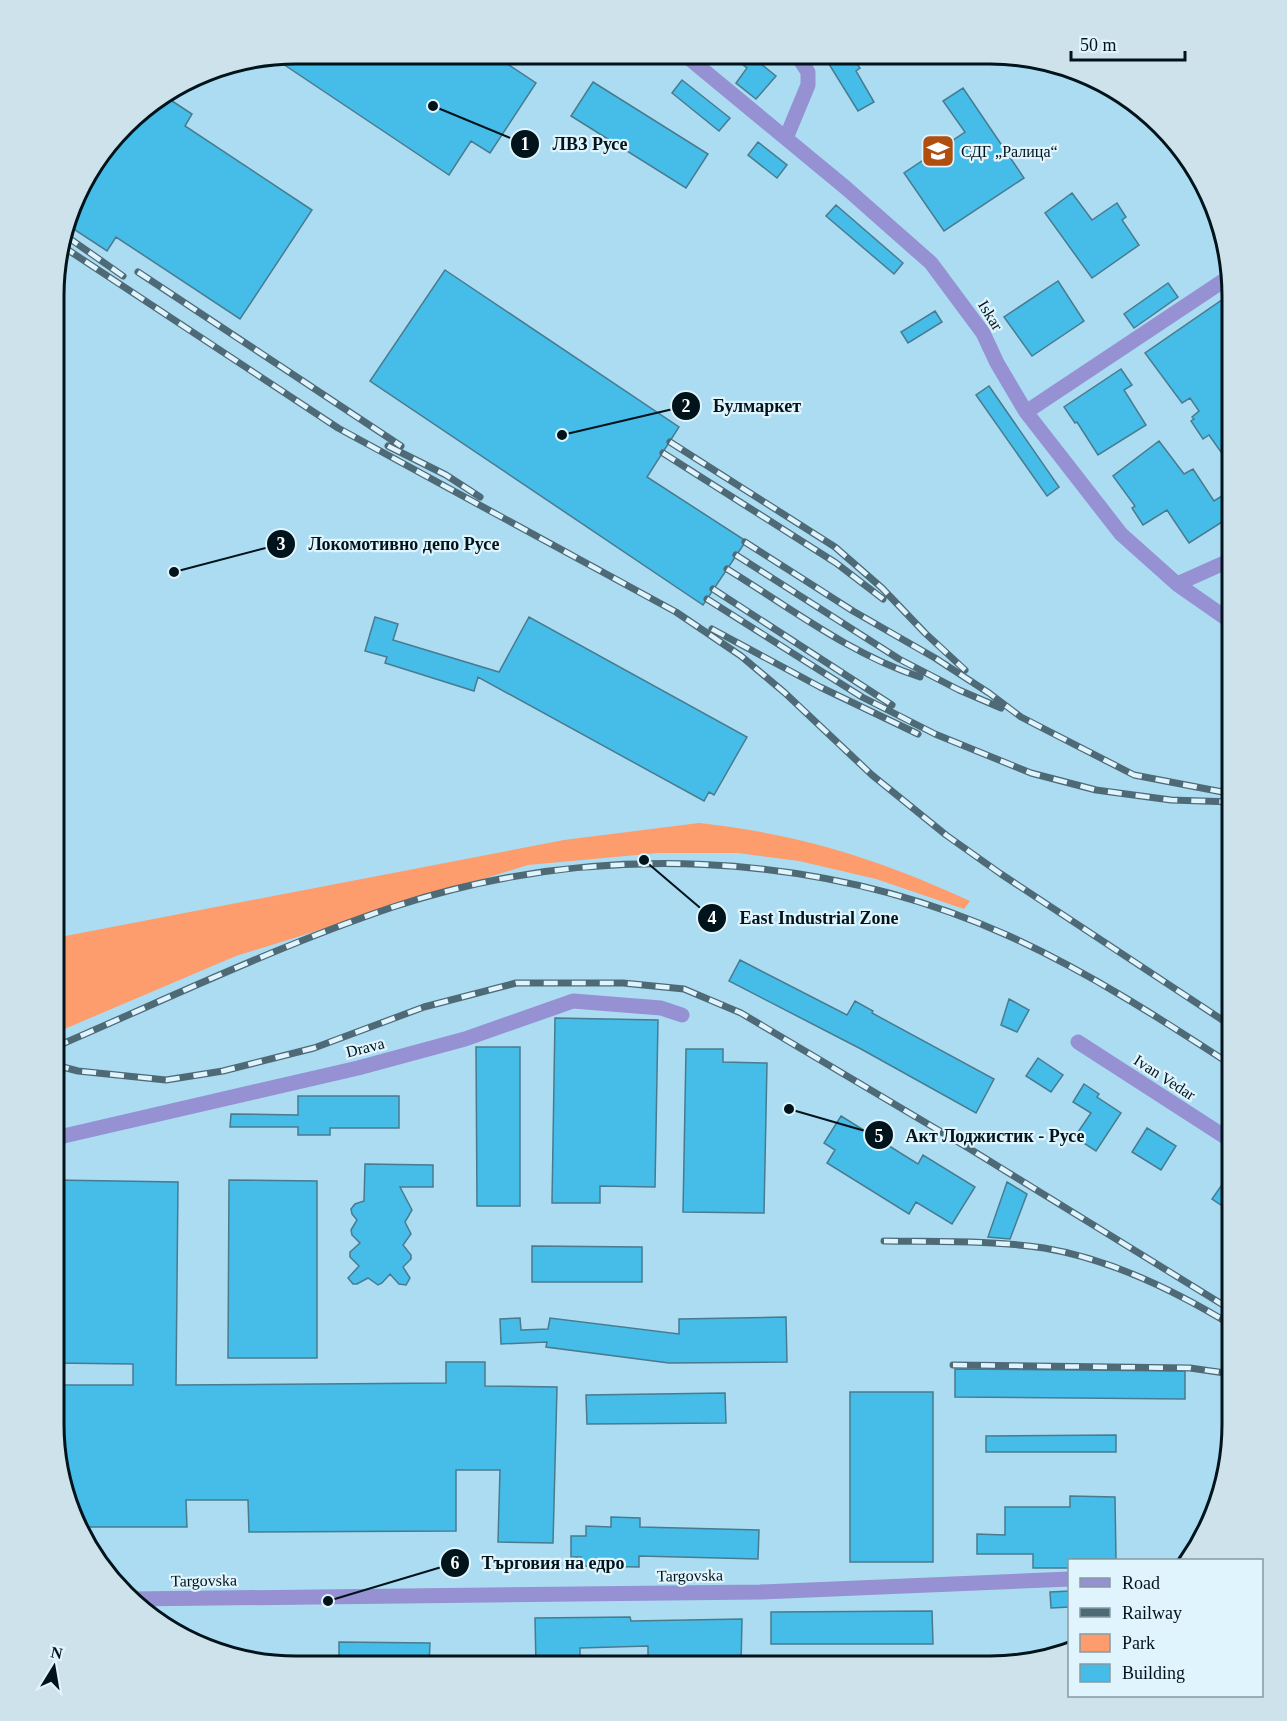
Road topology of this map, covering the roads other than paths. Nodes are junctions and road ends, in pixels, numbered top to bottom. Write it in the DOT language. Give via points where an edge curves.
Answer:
graph roads {
  1 [pos="696,64"];
  2 [pos="802,64"];
  3 [pos="786,138"];
  4 [pos="1222,282"];
  5 [pos="1026,412"];
  6 [pos="1222,564"];
  7 [pos="1177,584"];
  8 [pos="1222,615"];
  9 [pos="682,1015"];
  10 [pos="1078,1042"];
  11 [pos="1222,1135"];
  12 [pos="64,1136"];
  13 [pos="1068,1579"];
  14 [pos="143,1599"];
  1 -- 3 [label="street, Iskar"];
  2 -- 3 [label="street" via="808,72 808,86"];
  3 -- 5 [label="street, Iskar" via="931,263 983,333"];
  4 -- 5 [label="street"];
  5 -- 7 [label="street, Iskar" via="1121,534"];
  6 -- 7 [label="street"];
  7 -- 8 [label="street, Iskar"];
  9 -- 12 [label="street, Drava" via="662,1008 573,1001 465,1039 368,1065"];
  10 -- 11 [label="street, Ivan Vedar"];
  13 -- 14 [label="street, Targovska" via="760,1592"];
}
